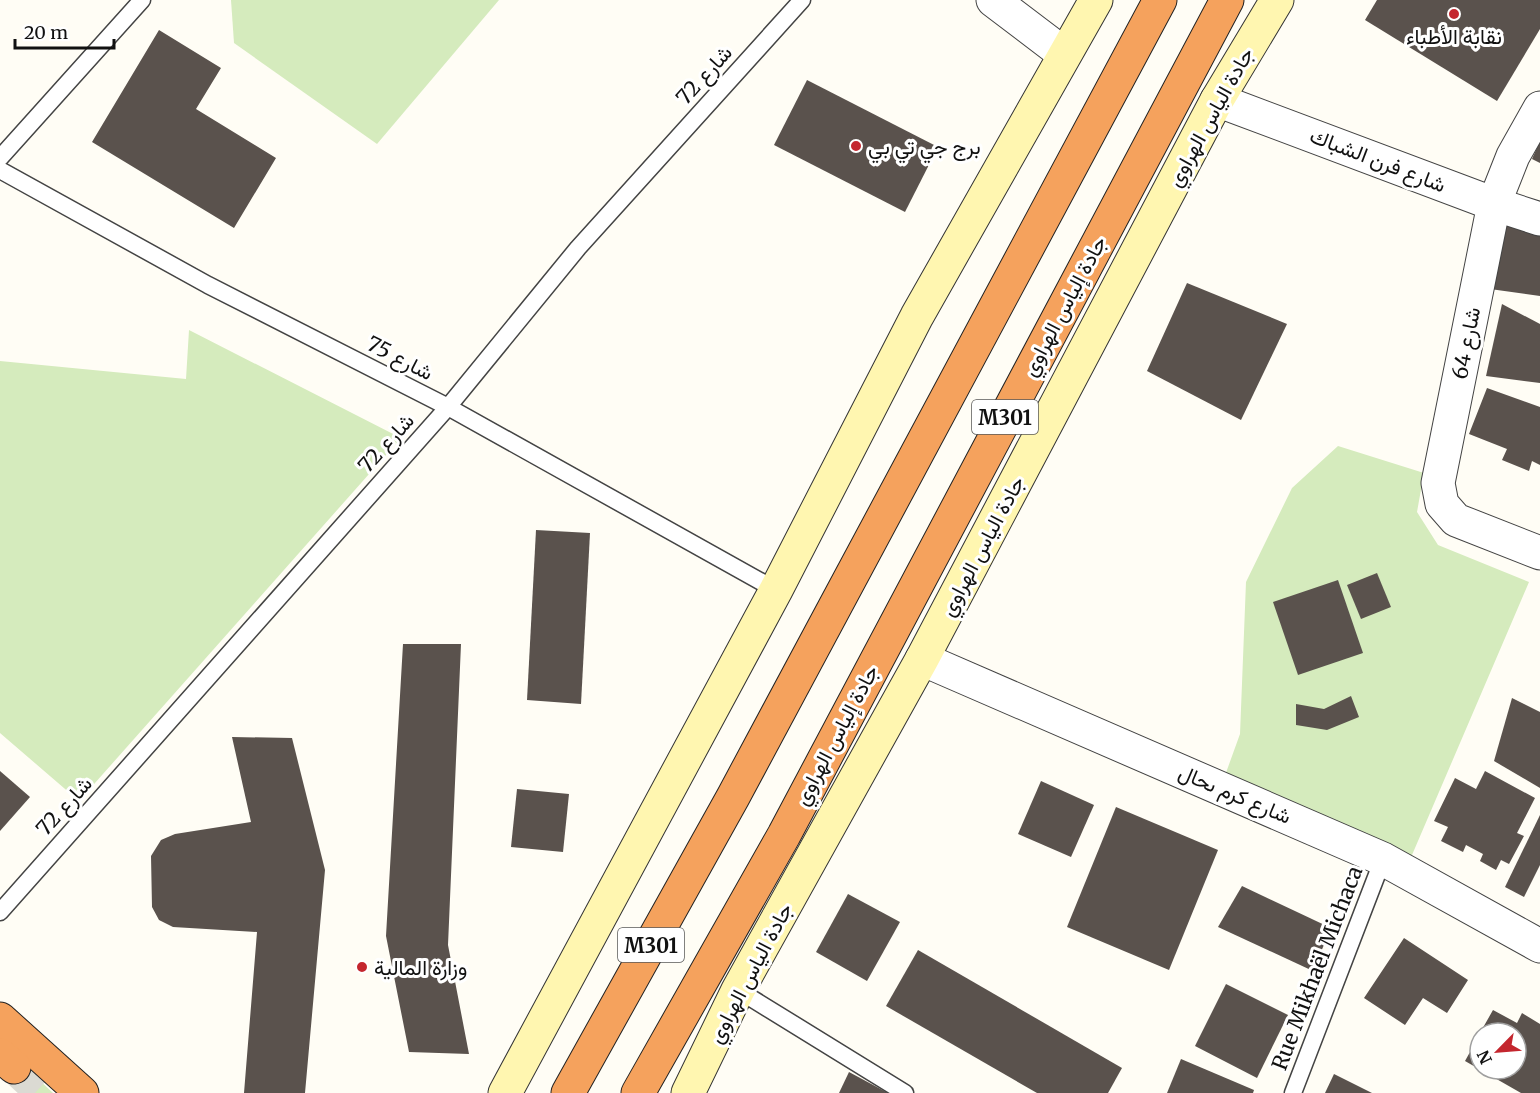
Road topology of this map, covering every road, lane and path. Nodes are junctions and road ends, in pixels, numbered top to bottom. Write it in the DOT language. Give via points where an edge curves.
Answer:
graph roads {
  1 [pos="142,0"];
  2 [pos="801,0"];
  3 [pos="993,0"];
  4 [pos="1096,0"];
  5 [pos="1160,0"];
  6 [pos="1227,0"];
  7 [pos="1277,0"];
  8 [pos="1064,54"];
  9 [pos="1217,100"];
  10 [pos="1540,108"];
  11 [pos="0,158"];
  12 [pos="0,170"];
  13 [pos="1494,204"];
  14 [pos="1540,219"];
  15 [pos="448,407"];
  16 [pos="1540,553"];
  17 [pos="776,590"];
  18 [pos="922,658"];
  19 [pos="784,835"];
  20 [pos="1383,859"];
  21 [pos="0,912"];
  22 [pos="1540,946"];
  23 [pos="738,990"];
  24 [pos="0,1019"];
  25 [pos="82,1093"];
  26 [pos="505,1093"];
  27 [pos="568,1093"];
  28 [pos="638,1093"];
  29 [pos="688,1093"];
  30 [pos="906,1093"];
  31 [pos="1293,1093"];
  1 -- 11 [label="lane"];
  2 -- 15 [label="lane, شارع 72" via="578,248"];
  3 -- 8 [label="street"];
  4 -- 8 [label="street"];
  5 -- 27 [label="highway, M301" via="733,797"];
  6 -- 19 [label="highway, جادة إلياس الهراوي / M301"];
  7 -- 9 [label="street, جادة الياس الهراوي"];
  8 -- 17 [label="street" via="917,316"];
  9 -- 13 [label="street, شارع فرن الشباك"];
  9 -- 18 [label="street, جادة الياس الهراوي"];
  10 -- 13 [label="street, شارع 64" via="1513,156"];
  12 -- 15 [label="lane, شارع 75" via="208,285"];
  13 -- 14 [label="street, شارع فرن الشباك"];
  13 -- 16 [label="street, شارع 64" via="1438,483 1442,504 1456,520"];
  15 -- 17 [label="lane, شارع 75"];
  15 -- 21 [label="lane, شارع 72"];
  17 -- 26 [label="street"];
  18 -- 20 [label="street, شارع كرم ىحال"];
  18 -- 23 [label="street, جادة الياس الهراوي"];
  19 -- 28 [label="highway, جادة الياس الهراوي / M301"];
  20 -- 22 [label="street, شارع كرم ىحال"];
  20 -- 31 [label="lane, Rue Mikhaël Michaca"];
  23 -- 29 [label="street, جادة الياس الهراوي"];
  23 -- 30 [label="lane"];
  24 -- 25 [label="highway"];
}
